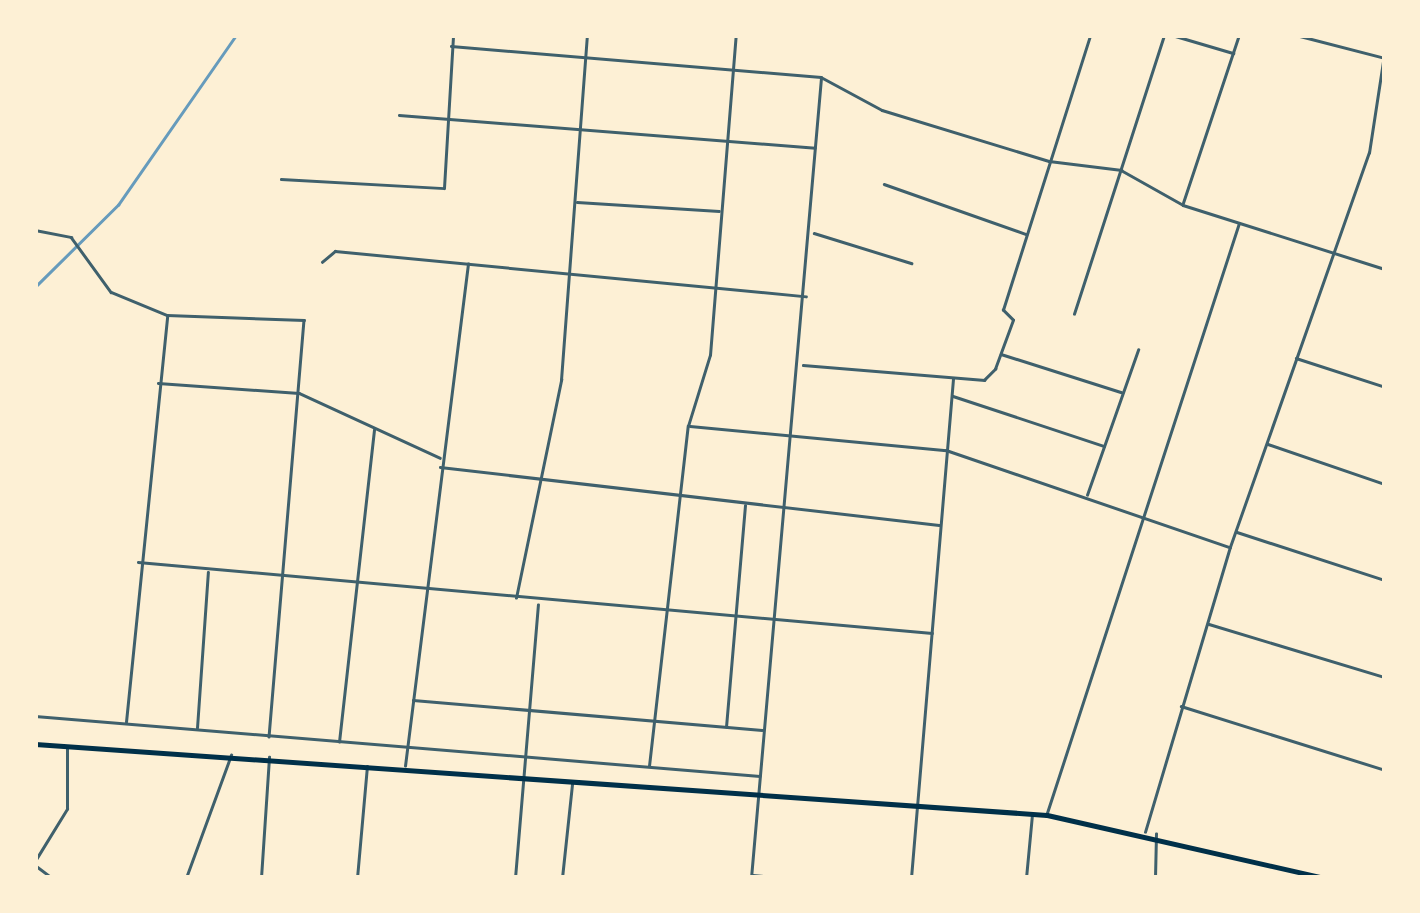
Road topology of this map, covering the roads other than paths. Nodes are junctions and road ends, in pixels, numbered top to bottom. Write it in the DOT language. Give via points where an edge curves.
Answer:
graph roads {
  1 [pos="452,35"];
  2 [pos="587,35"];
  3 [pos="736,35"];
  4 [pos="1090,35"];
  5 [pos="1164,35"];
  6 [pos="1172,35"];
  7 [pos="1239,35"];
  8 [pos="1296,35"];
  9 [pos="451,46"];
  10 [pos="1385,49"];
  11 [pos="1234,53"];
  12 [pos="586,55"];
  13 [pos="1384,58"];
  14 [pos="732,70"];
  15 [pos="822,77"];
  16 [pos="399,115"];
  17 [pos="446,119"];
  18 [pos="581,129"];
  19 [pos="726,140"];
  20 [pos="816,148"];
  21 [pos="1048,161"];
  22 [pos="1122,170"];
  23 [pos="281,179"];
  24 [pos="884,184"];
  25 [pos="576,202"];
  26 [pos="1183,205"];
  27 [pos="720,211"];
  28 [pos="1239,223"];
  29 [pos="35,230"];
  30 [pos="813,232"];
  31 [pos="1027,234"];
  32 [pos="1333,253"];
  33 [pos="322,262"];
  34 [pos="911,263"];
  35 [pos="468,264"];
  36 [pos="1385,269"];
  37 [pos="572,272"];
  38 [pos="714,283"];
  39 [pos="807,296"];
  40 [pos="1074,314"];
  41 [pos="167,315"];
  42 [pos="1138,350"];
  43 [pos="1001,354"];
  44 [pos="1295,358"];
  45 [pos="802,365"];
  46 [pos="953,378"];
  47 [pos="156,382"];
  48 [pos="1385,388"];
  49 [pos="1123,392"];
  50 [pos="299,393"];
  51 [pos="951,395"];
  52 [pos="688,426"];
  53 [pos="374,430"];
  54 [pos="792,434"];
  55 [pos="1266,444"];
  56 [pos="1104,446"];
  57 [pos="946,450"];
  58 [pos="442,459"];
  59 [pos="440,468"];
  60 [pos="1385,484"];
  61 [pos="544,486"];
  62 [pos="679,496"];
  63 [pos="1086,497"];
  64 [pos="745,504"];
  65 [pos="784,508"];
  66 [pos="1141,515"];
  67 [pos="939,525"];
  68 [pos="1235,532"];
  69 [pos="1230,547"];
  70 [pos="138,562"];
  71 [pos="208,570"];
  72 [pos="282,580"];
  73 [pos="1385,580"];
  74 [pos="354,584"];
  75 [pos="424,590"];
  76 [pos="516,600"];
  77 [pos="538,604"];
  78 [pos="668,613"];
  79 [pos="735,619"];
  80 [pos="776,622"];
  81 [pos="1208,623"];
  82 [pos="932,633"];
  83 [pos="1385,678"];
  84 [pos="413,700"];
  85 [pos="1181,706"];
  86 [pos="528,711"];
  87 [pos="35,716"];
  88 [pos="654,722"];
  89 [pos="126,724"];
  90 [pos="726,727"];
  91 [pos="764,730"];
  92 [pos="197,731"];
  93 [pos="268,738"];
  94 [pos="35,744"];
  95 [pos="339,744"];
  96 [pos="67,746"];
  97 [pos="408,751"];
  98 [pos="231,755"];
  99 [pos="270,758"];
  100 [pos="524,758"];
  101 [pos="367,765"];
  102 [pos="405,766"];
  103 [pos="650,766"];
  104 [pos="1385,770"];
  105 [pos="522,776"];
  106 [pos="761,776"];
  107 [pos="572,780"];
  108 [pos="758,793"];
  109 [pos="920,804"];
  110 [pos="1032,814"];
  111 [pos="1046,815"];
  112 [pos="1145,832"];
  113 [pos="1156,834"];
  114 [pos="35,863"];
  115 [pos="751,877"];
  116 [pos="52,878"];
  117 [pos="186,878"];
  118 [pos="260,878"];
  119 [pos="357,878"];
  120 [pos="515,878"];
  121 [pos="562,878"];
  122 [pos="781,878"];
  123 [pos="912,878"];
  124 [pos="1026,878"];
  125 [pos="1155,878"];
  126 [pos="1324,878"];
  1 -- 9 [label="street"];
  2 -- 12 [label="street"];
  3 -- 14 [label="street"];
  4 -- 21 [label="street"];
  5 -- 22 [label="street"];
  6 -- 11 [label="street"];
  7 -- 11 [label="street"];
  8 -- 13 [label="street"];
  9 -- 12 [label="street"];
  9 -- 17 [label="street"];
  10 -- 13 [label="street"];
  11 -- 26 [label="street"];
  12 -- 14 [label="street"];
  12 -- 18 [label="street"];
  13 -- 32 [label="street" via="1369,153"];
  14 -- 15 [label="street"];
  14 -- 19 [label="street"];
  15 -- 20 [label="street"];
  15 -- 21 [label="street" via="882,110"];
  16 -- 17 [label="street"];
  17 -- 18 [label="street"];
  17 -- 23 [label="street" via="444,188"];
  18 -- 19 [label="street"];
  18 -- 25 [label="street"];
  19 -- 20 [label="street"];
  19 -- 27 [label="street"];
  20 -- 30 [label="street"];
  21 -- 22 [label="street"];
  21 -- 31 [label="street"];
  22 -- 26 [label="street"];
  22 -- 40 [label="street"];
  24 -- 31 [label="street"];
  25 -- 27 [label="street"];
  25 -- 37 [label="street"];
  26 -- 28 [label="street"];
  27 -- 38 [label="street"];
  28 -- 32 [label="street"];
  28 -- 66 [label="street"];
  29 -- 41 [label="street" via="71,237 111,292"];
  30 -- 34 [label="street"];
  30 -- 39 [label="street"];
  31 -- 43 [label="street" via="1002,310 1012,320"];
  32 -- 36 [label="street"];
  32 -- 44 [label="street"];
  33 -- 35 [label="street" via="335,251"];
  35 -- 37 [label="street"];
  35 -- 58 [label="street"];
  37 -- 38 [label="street"];
  37 -- 61 [label="street"];
  38 -- 39 [label="street"];
  38 -- 52 [label="street" via="710,355"];
  39 -- 45 [label="street"];
  41 -- 47 [label="street"];
  41 -- 50 [label="street" via="304,320"];
  42 -- 49 [label="street"];
  43 -- 46 [label="street" via="984,380"];
  43 -- 49 [label="street"];
  44 -- 48 [label="street"];
  44 -- 55 [label="street"];
  45 -- 46 [label="street"];
  45 -- 54 [label="street"];
  46 -- 51 [label="street"];
  47 -- 50 [label="street"];
  47 -- 70 [label="street"];
  49 -- 56 [label="street"];
  50 -- 53 [label="street"];
  50 -- 72 [label="street"];
  51 -- 56 [label="street"];
  51 -- 57 [label="street"];
  52 -- 54 [label="street"];
  52 -- 62 [label="street"];
  53 -- 58 [label="street"];
  53 -- 74 [label="street"];
  54 -- 57 [label="street"];
  54 -- 65 [label="street"];
  55 -- 60 [label="street"];
  55 -- 68 [label="street"];
  56 -- 63 [label="street"];
  57 -- 63 [label="street"];
  57 -- 67 [label="street"];
  58 -- 59 [label="street"];
  59 -- 61 [label="street"];
  59 -- 75 [label="street"];
  61 -- 62 [label="street"];
  61 -- 76 [label="street"];
  62 -- 64 [label="street"];
  62 -- 78 [label="street"];
  63 -- 66 [label="street"];
  64 -- 65 [label="street"];
  64 -- 79 [label="street"];
  65 -- 67 [label="street"];
  65 -- 80 [label="street"];
  66 -- 69 [label="street"];
  66 -- 111 [label="street"];
  67 -- 82 [label="street"];
  68 -- 69 [label="street"];
  68 -- 73 [label="street"];
  69 -- 81 [label="street"];
  70 -- 71 [label="street"];
  70 -- 89 [label="street"];
  71 -- 72 [label="street"];
  71 -- 92 [label="street"];
  72 -- 74 [label="street"];
  72 -- 93 [label="street"];
  74 -- 75 [label="street"];
  74 -- 95 [label="street"];
  75 -- 76 [label="street"];
  75 -- 84 [label="street"];
  76 -- 77 [label="street"];
  77 -- 78 [label="street"];
  77 -- 86 [label="street"];
  78 -- 79 [label="street"];
  78 -- 88 [label="street"];
  79 -- 80 [label="street"];
  79 -- 90 [label="street"];
  80 -- 82 [label="street"];
  80 -- 91 [label="street"];
  81 -- 83 [label="street"];
  81 -- 85 [label="street"];
  82 -- 109 [label="street"];
  84 -- 86 [label="street"];
  84 -- 97 [label="street"];
  85 -- 104 [label="street"];
  85 -- 112 [label="street"];
  86 -- 88 [label="street"];
  86 -- 100 [label="street"];
  87 -- 89 [label="street"];
  88 -- 90 [label="street"];
  88 -- 103 [label="street"];
  89 -- 92 [label="street"];
  90 -- 91 [label="street"];
  91 -- 106 [label="street"];
  92 -- 93 [label="street"];
  93 -- 95 [label="street"];
  94 -- 96 [label="main road"];
  95 -- 97 [label="street"];
  96 -- 98 [label="main road"];
  96 -- 114 [label="street" via="67,808"];
  97 -- 100 [label="street"];
  97 -- 102 [label="street"];
  98 -- 99 [label="main road"];
  98 -- 117 [label="street"];
  99 -- 101 [label="main road"];
  99 -- 118 [label="street"];
  100 -- 103 [label="street"];
  100 -- 105 [label="street"];
  101 -- 102 [label="main road"];
  101 -- 119 [label="street"];
  102 -- 105 [label="main road"];
  103 -- 106 [label="street"];
  105 -- 107 [label="main road"];
  105 -- 120 [label="street"];
  106 -- 108 [label="street"];
  107 -- 108 [label="main road"];
  107 -- 121 [label="street"];
  108 -- 109 [label="main road"];
  108 -- 115 [label="street"];
  109 -- 110 [label="main road"];
  109 -- 123 [label="street"];
  110 -- 111 [label="main road"];
  110 -- 124 [label="street"];
  111 -- 112 [label="main road"];
  112 -- 113 [label="main road"];
  113 -- 125 [label="street"];
  113 -- 126 [label="main road"];
  114 -- 116 [label="street"];
  115 -- 122 [label="street"];
}
